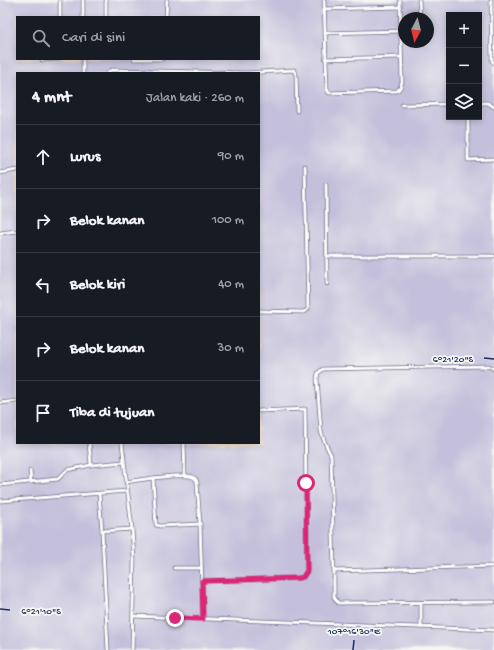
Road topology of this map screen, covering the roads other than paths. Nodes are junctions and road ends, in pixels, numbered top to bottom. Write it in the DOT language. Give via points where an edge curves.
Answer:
graph roads {
  1 [pos="60,0"];
  2 [pos="83,0"];
  3 [pos="106,0"];
  4 [pos="167,0"];
  5 [pos="324,0"];
  6 [pos="400,0"];
  7 [pos="419,0"];
  8 [pos="491,0"];
  9 [pos="400,7"];
  10 [pos="324,9"];
  11 [pos="400,12"];
  12 [pos="420,12"];
  13 [pos="60,16"];
  14 [pos="83,16"];
  15 [pos="106,16"];
  16 [pos="166,16"];
  17 [pos="398,30"];
  18 [pos="325,33"];
  19 [pos="402,48"];
  20 [pos="402,57"];
  21 [pos="325,59"];
  22 [pos="83,60"];
  23 [pos="494,63"];
  24 [pos="83,72"];
  25 [pos="109,72"];
  26 [pos="201,72"];
  27 [pos="260,72"];
  28 [pos="482,103"];
  29 [pos="446,104"];
  30 [pos="402,106"];
  31 [pos="494,107"];
  32 [pos="297,111"];
  33 [pos="468,120"];
  34 [pos="494,159"];
  35 [pos="305,166"];
  36 [pos="16,170"];
  37 [pos="0,173"];
  38 [pos="326,184"];
  39 [pos="16,231"];
  40 [pos="0,233"];
  41 [pos="328,256"];
  42 [pos="494,256"];
  43 [pos="328,284"];
  44 [pos="260,311"];
  45 [pos="494,369"];
  46 [pos="16,401"];
  47 [pos="0,403"];
  48 [pos="260,411"];
  49 [pos="90,444"];
  50 [pos="122,444"];
  51 [pos="184,444"];
  52 [pos="124,462"];
  53 [pos="91,465"];
  54 [pos="30,471"];
  55 [pos="185,476"];
  56 [pos="153,478"];
  57 [pos="31,482"];
  58 [pos="126,482"];
  59 [pos="0,485"];
  60 [pos="127,491"];
  61 [pos="99,494"];
  62 [pos="0,501"];
  63 [pos="200,524"];
  64 [pos="132,529"];
  65 [pos="102,531"];
  66 [pos="494,566"];
  67 [pos="174,568"];
  68 [pos="201,568"];
  69 [pos="334,571"];
  70 [pos="202,581"];
  71 [pos="494,602"];
  72 [pos="421,603"];
  73 [pos="133,616"];
  74 [pos="203,619"];
  75 [pos="421,627"];
  76 [pos="494,630"];
  77 [pos="108,650"];
  78 [pos="132,650"];
  1 -- 13 [label="lane"];
  2 -- 14 [label="lane"];
  3 -- 15 [label="lane"];
  4 -- 16 [label="lane"];
  5 -- 10 [label="lane"];
  6 -- 9 [label="lane"];
  7 -- 12 [label="lane"];
  8 -- 23 [label="lane"];
  9 -- 10 [label="lane"];
  9 -- 11 [label="lane"];
  10 -- 18 [label="lane"];
  17 -- 18 [label="lane"];
  18 -- 21 [label="lane"];
  19 -- 20 [label="lane"];
  20 -- 21 [label="lane"];
  20 -- 21 [label="lane" via="402,86 397,91 329,93"];
  22 -- 24 [label="lane"];
  25 -- 26 [label="lane"];
  27 -- 32 [label="lane" via="294,70"];
  28 -- 31 [label="lane"];
  29 -- 30 [label="lane"];
  33 -- 34 [label="lane" via="468,160"];
  35 -- 44 [label="lane" via="308,309 303,312"];
  36 -- 37 [label="lane"];
  38 -- 41 [label="lane"];
  39 -- 40 [label="lane"];
  41 -- 42 [label="lane"];
  41 -- 43 [label="lane"];
  45 -- 69 [label="lane" via="482,366 320,370 317,379 321,431 331,455"];
  46 -- 47 [label="lane"];
  48 -- 70 [label="lane" via="306,409 307,571 300,578"];
  49 -- 53 [label="lane"];
  50 -- 52 [label="lane"];
  51 -- 55 [label="lane"];
  52 -- 53 [label="lane"];
  52 -- 58 [label="lane"];
  53 -- 57 [label="lane" via="67,470 58,479"];
  54 -- 57 [label="lane"];
  55 -- 56 [label="lane"];
  55 -- 63 [label="lane" via="192,477 197,482"];
  56 -- 58 [label="lane"];
  56 -- 63 [label="lane" via="156,525"];
  57 -- 59 [label="lane"];
  58 -- 60 [label="lane"];
  60 -- 61 [label="lane"];
  60 -- 64 [label="lane"];
  61 -- 62 [label="lane"];
  61 -- 65 [label="lane"];
  63 -- 68 [label="lane"];
  64 -- 65 [label="lane"];
  64 -- 73 [label="lane"];
  65 -- 77 [label="lane"];
  66 -- 69 [label="lane"];
  67 -- 68 [label="lane"];
  68 -- 70 [label="lane"];
  69 -- 72 [label="lane" via="334,597 338,603"];
  70 -- 74 [label="lane"];
  71 -- 72 [label="lane"];
  72 -- 75 [label="lane"];
  73 -- 74 [label="lane"];
  73 -- 78 [label="lane"];
  74 -- 75 [label="lane"];
  75 -- 76 [label="lane"];
}
